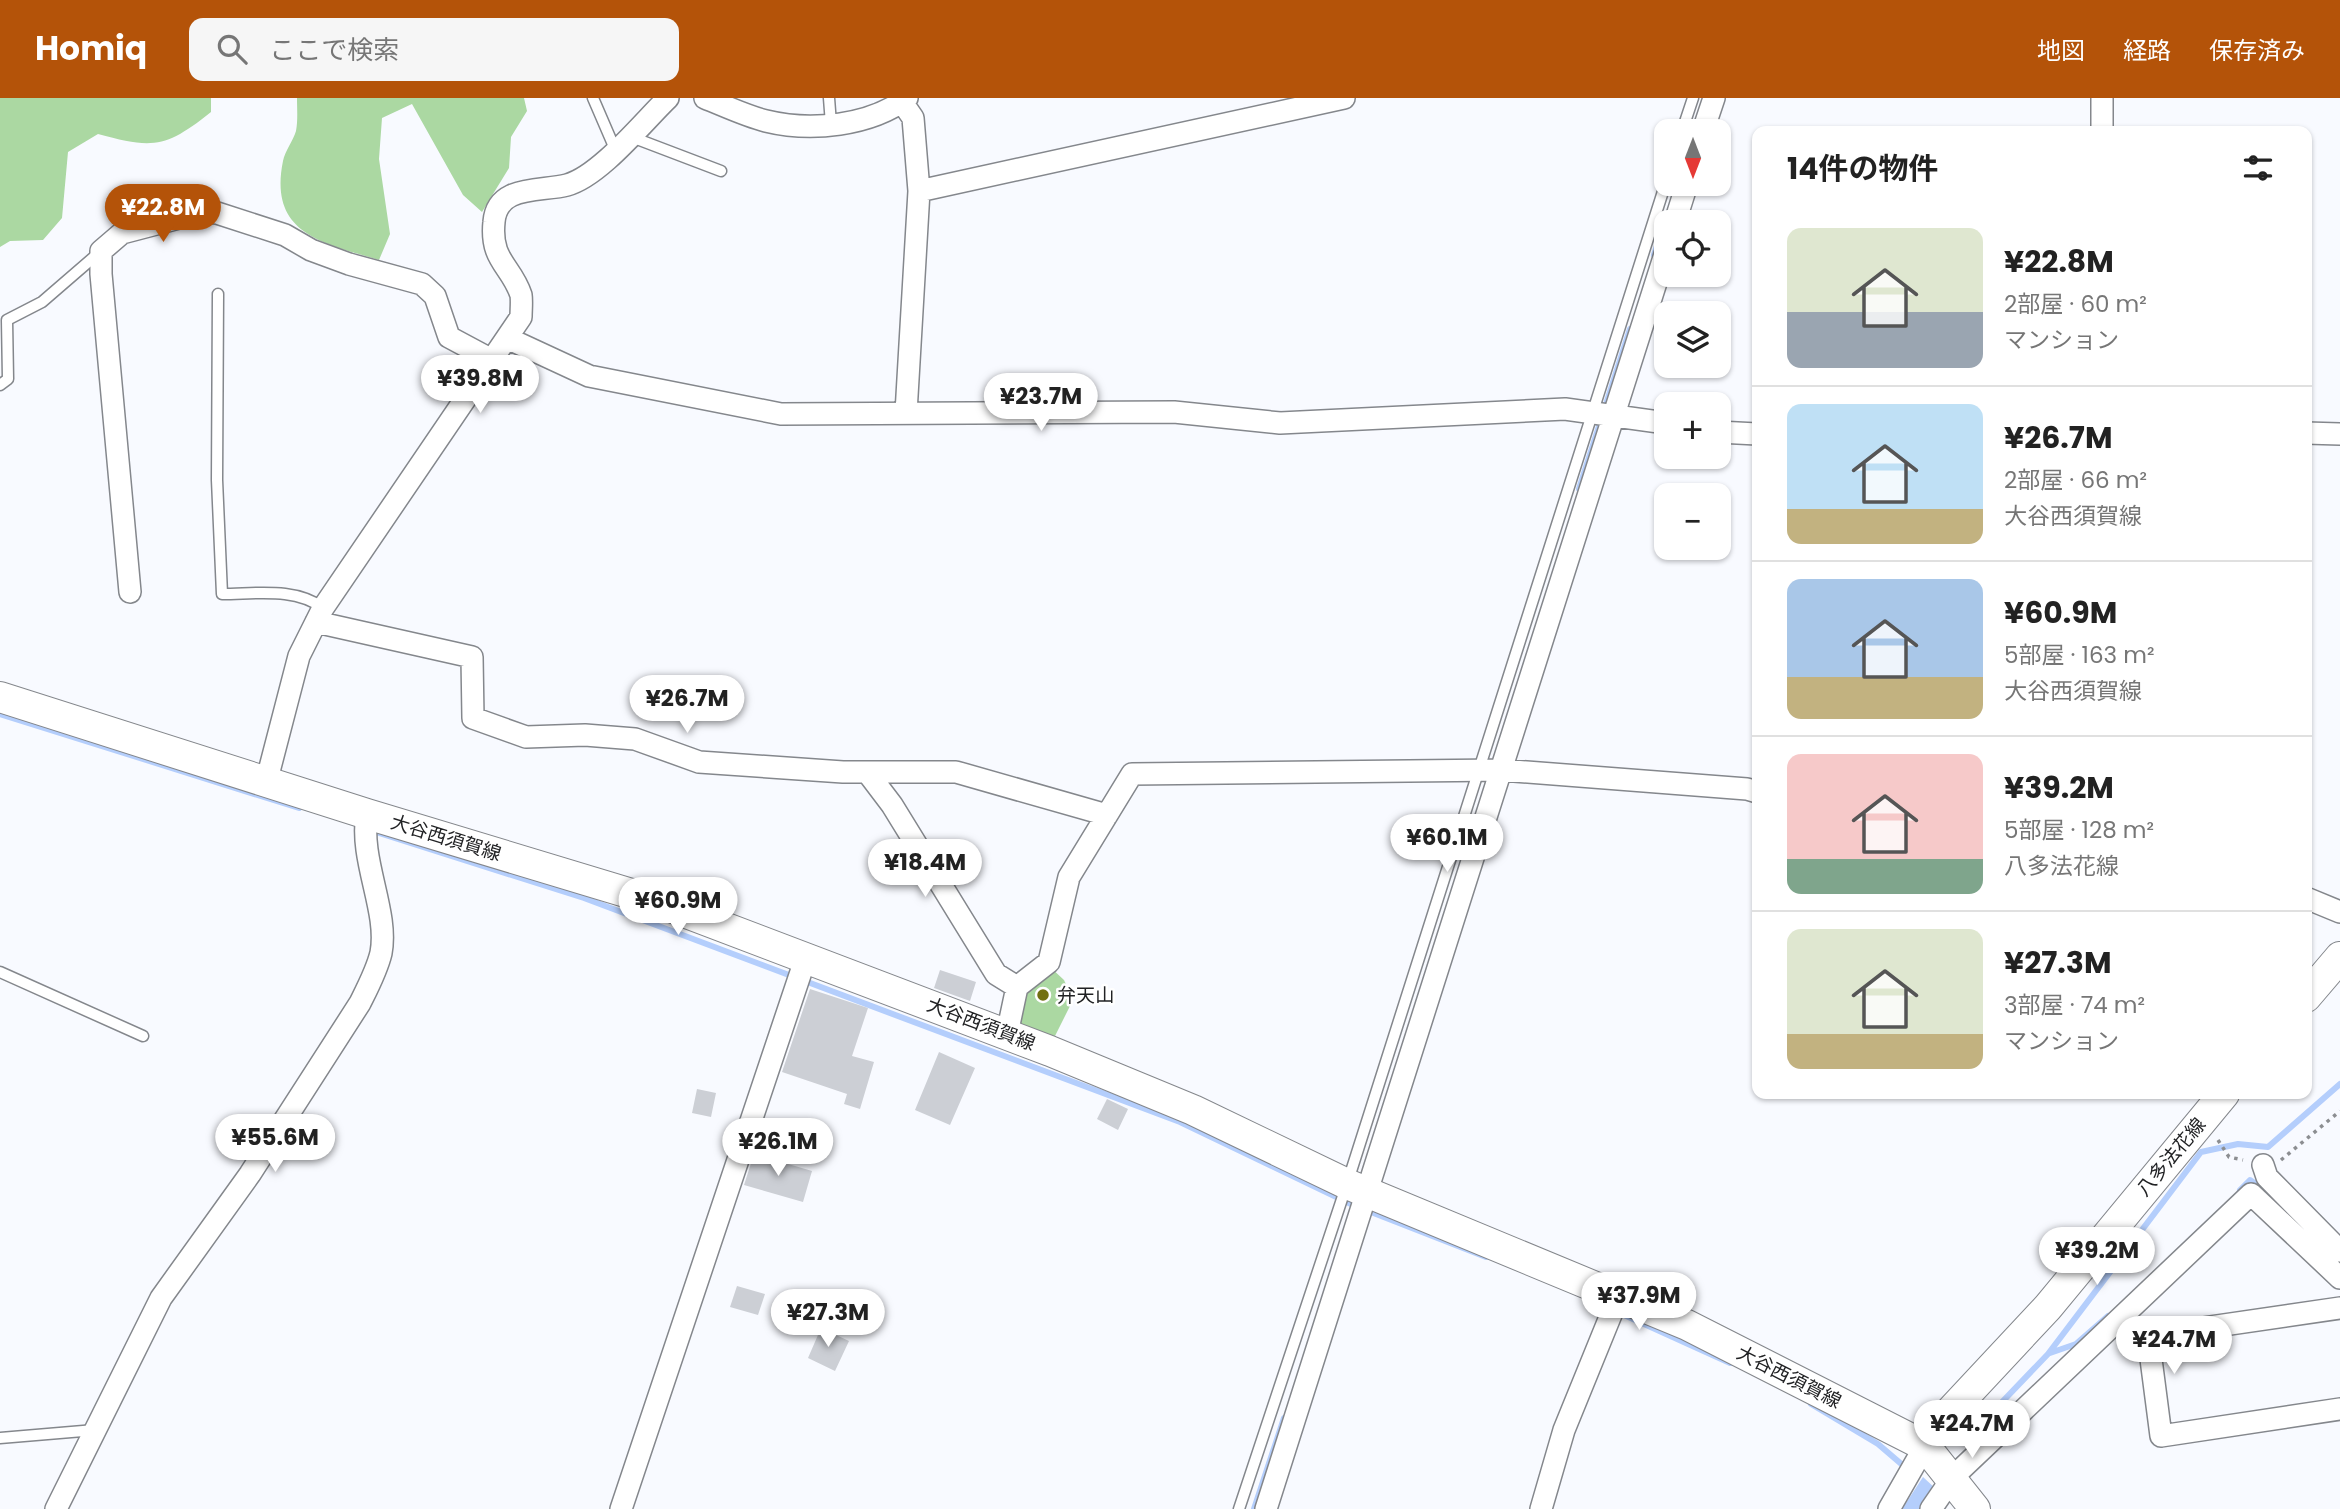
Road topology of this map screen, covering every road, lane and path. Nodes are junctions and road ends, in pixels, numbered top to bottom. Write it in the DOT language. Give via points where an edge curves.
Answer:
graph roads {
  1 [pos="593,98"];
  2 [pos="668,98"];
  3 [pos="705,98"];
  4 [pos="829,98"];
  5 [pos="1344,98"];
  6 [pos="1693,98"];
  7 [pos="1714,98"];
  8 [pos="2102,98"];
  9 [pos="905,100"];
  10 [pos="1686,119"];
  11 [pos="1707,119"];
  12 [pos="831,124"];
  13 [pos="2102,126"];
  14 [pos="622,143"];
  15 [pos="721,171"];
  16 [pos="919,191"];
  17 [pos="1662,196"];
  18 [pos="102,251"];
  19 [pos="1654,282"];
  20 [pos="218,294"];
  21 [pos="507,338"];
  22 [pos="492,360"];
  23 [pos="0,385"];
  24 [pos="1604,412"];
  25 [pos="905,413"];
  26 [pos="1654,421"];
  27 [pos="1731,433"];
  28 [pos="2312,433"];
  29 [pos="1752,434"];
  30 [pos="2340,434"];
  31 [pos="130,592"];
  32 [pos="319,615"];
  33 [pos="0,697"];
  34 [pos="1478,770"];
  35 [pos="1501,770"];
  36 [pos="867,772"];
  37 [pos="266,783"];
  38 [pos="1752,790"];
  39 [pos="367,814"];
  40 [pos="1107,815"];
  41 [pos="2312,900"];
  42 [pos="2340,912"];
  43 [pos="806,957"];
  44 [pos="2340,957"];
  45 [pos="0,972"];
  46 [pos="1017,987"];
  47 [pos="2312,990"];
  48 [pos="1007,1034"];
  49 [pos="143,1037"];
  50 [pos="2220,1099"];
  51 [pos="2263,1166"];
  52 [pos="1358,1189"];
  53 [pos="2340,1251"];
  54 [pos="2340,1278"];
  55 [pos="1619,1296"];
  56 [pos="2340,1308"];
  57 [pos="2340,1409"];
  58 [pos="95,1430"];
  59 [pos="0,1438"];
  60 [pos="1925,1446"];
  61 [pos="1953,1477"];
  62 [pos="56,1509"];
  63 [pos="621,1509"];
  64 [pos="1239,1509"];
  65 [pos="1266,1509"];
  66 [pos="1541,1509"];
  67 [pos="1889,1509"];
  68 [pos="1931,1509"];
  69 [pos="1975,1509"];
  1 -- 14 [label="lane"];
  2 -- 14 [label="street"];
  3 -- 12 [label="street" via="764,121 795,127"];
  4 -- 12 [label="lane"];
  5 -- 16 [label="street"];
  6 -- 10 [label="lane"];
  7 -- 11 [label="street"];
  8 -- 13 [label="street"];
  9 -- 12 [label="street" via="873,116"];
  9 -- 16 [label="street" via="913,118"];
  14 -- 15 [label="lane" via="640,143"];
  14 -- 21 [label="street" via="569,184 521,191 503,200 494,219 494,248 521,296 522,317"];
  16 -- 25 [label="street"];
  17 -- 24 [label="lane"];
  18 -- 22 [label="street" via="122,233 202,212 217,213 285,235 349,264 422,284 435,296 449,337"];
  18 -- 23 [label="lane" via="42,302 7,320 8,379"];
  18 -- 31 [label="street"];
  19 -- 24 [label="street"];
  20 -- 32 [label="lane" via="216,467 222,594 293,594 310,599"];
  21 -- 22 [label="street"];
  21 -- 25 [label="street" via="589,376 781,414"];
  22 -- 32 [label="street"];
  24 -- 25 [label="street" via="1565,409 1280,423 1174,412"];
  24 -- 26 [label="street"];
  24 -- 34 [label="lane"];
  24 -- 35 [label="street"];
  27 -- 29 [label="street"];
  28 -- 30 [label="street"];
  32 -- 36 [label="street" via="472,657 473,718 526,737 635,739 699,762"];
  32 -- 37 [label="street" via="299,656"];
  33 -- 37 [label="main road, 大谷西須賀線"];
  34 -- 35 [label="street"];
  34 -- 40 [label="street" via="1132,774"];
  34 -- 52 [label="lane"];
  35 -- 38 [label="street"];
  35 -- 52 [label="street"];
  36 -- 40 [label="street" via="956,772"];
  36 -- 46 [label="street" via="996,974"];
  37 -- 39 [label="main road, 大谷西須賀線"];
  39 -- 43 [label="main road, 大谷西須賀線" via="655,901"];
  39 -- 58 [label="street" via="363,835 382,932 373,975 360,1003 250,1174 161,1298"];
  40 -- 46 [label="street" via="1069,877 1049,961"];
  41 -- 42 [label="street"];
  43 -- 48 [label="main road, 大谷西須賀線"];
  43 -- 63 [label="street"];
  44 -- 47 [label="main road"];
  45 -- 49 [label="lane"];
  46 -- 48 [label="street"];
  48 -- 52 [label="main road, 大谷西須賀線" via="1193,1110"];
  50 -- 60 [label="main road, 八多法花線" via="2048,1307 1949,1413"];
  51 -- 53 [label="street" via="2267,1177"];
  52 -- 55 [label="main road, 大谷西須賀線"];
  52 -- 64 [label="lane"];
  52 -- 65 [label="street"];
  54 -- 61 [label="street" via="2251,1194"];
  55 -- 60 [label="main road, 大谷西須賀線" via="1687,1325"];
  55 -- 66 [label="street" via="1564,1430"];
  56 -- 57 [label="street" via="2148,1336 2161,1436"];
  58 -- 59 [label="lane"];
  58 -- 62 [label="street"];
  60 -- 61 [label="main road"];
  60 -- 67 [label="street"];
  61 -- 68 [label="street"];
  61 -- 69 [label="main road"];
}
